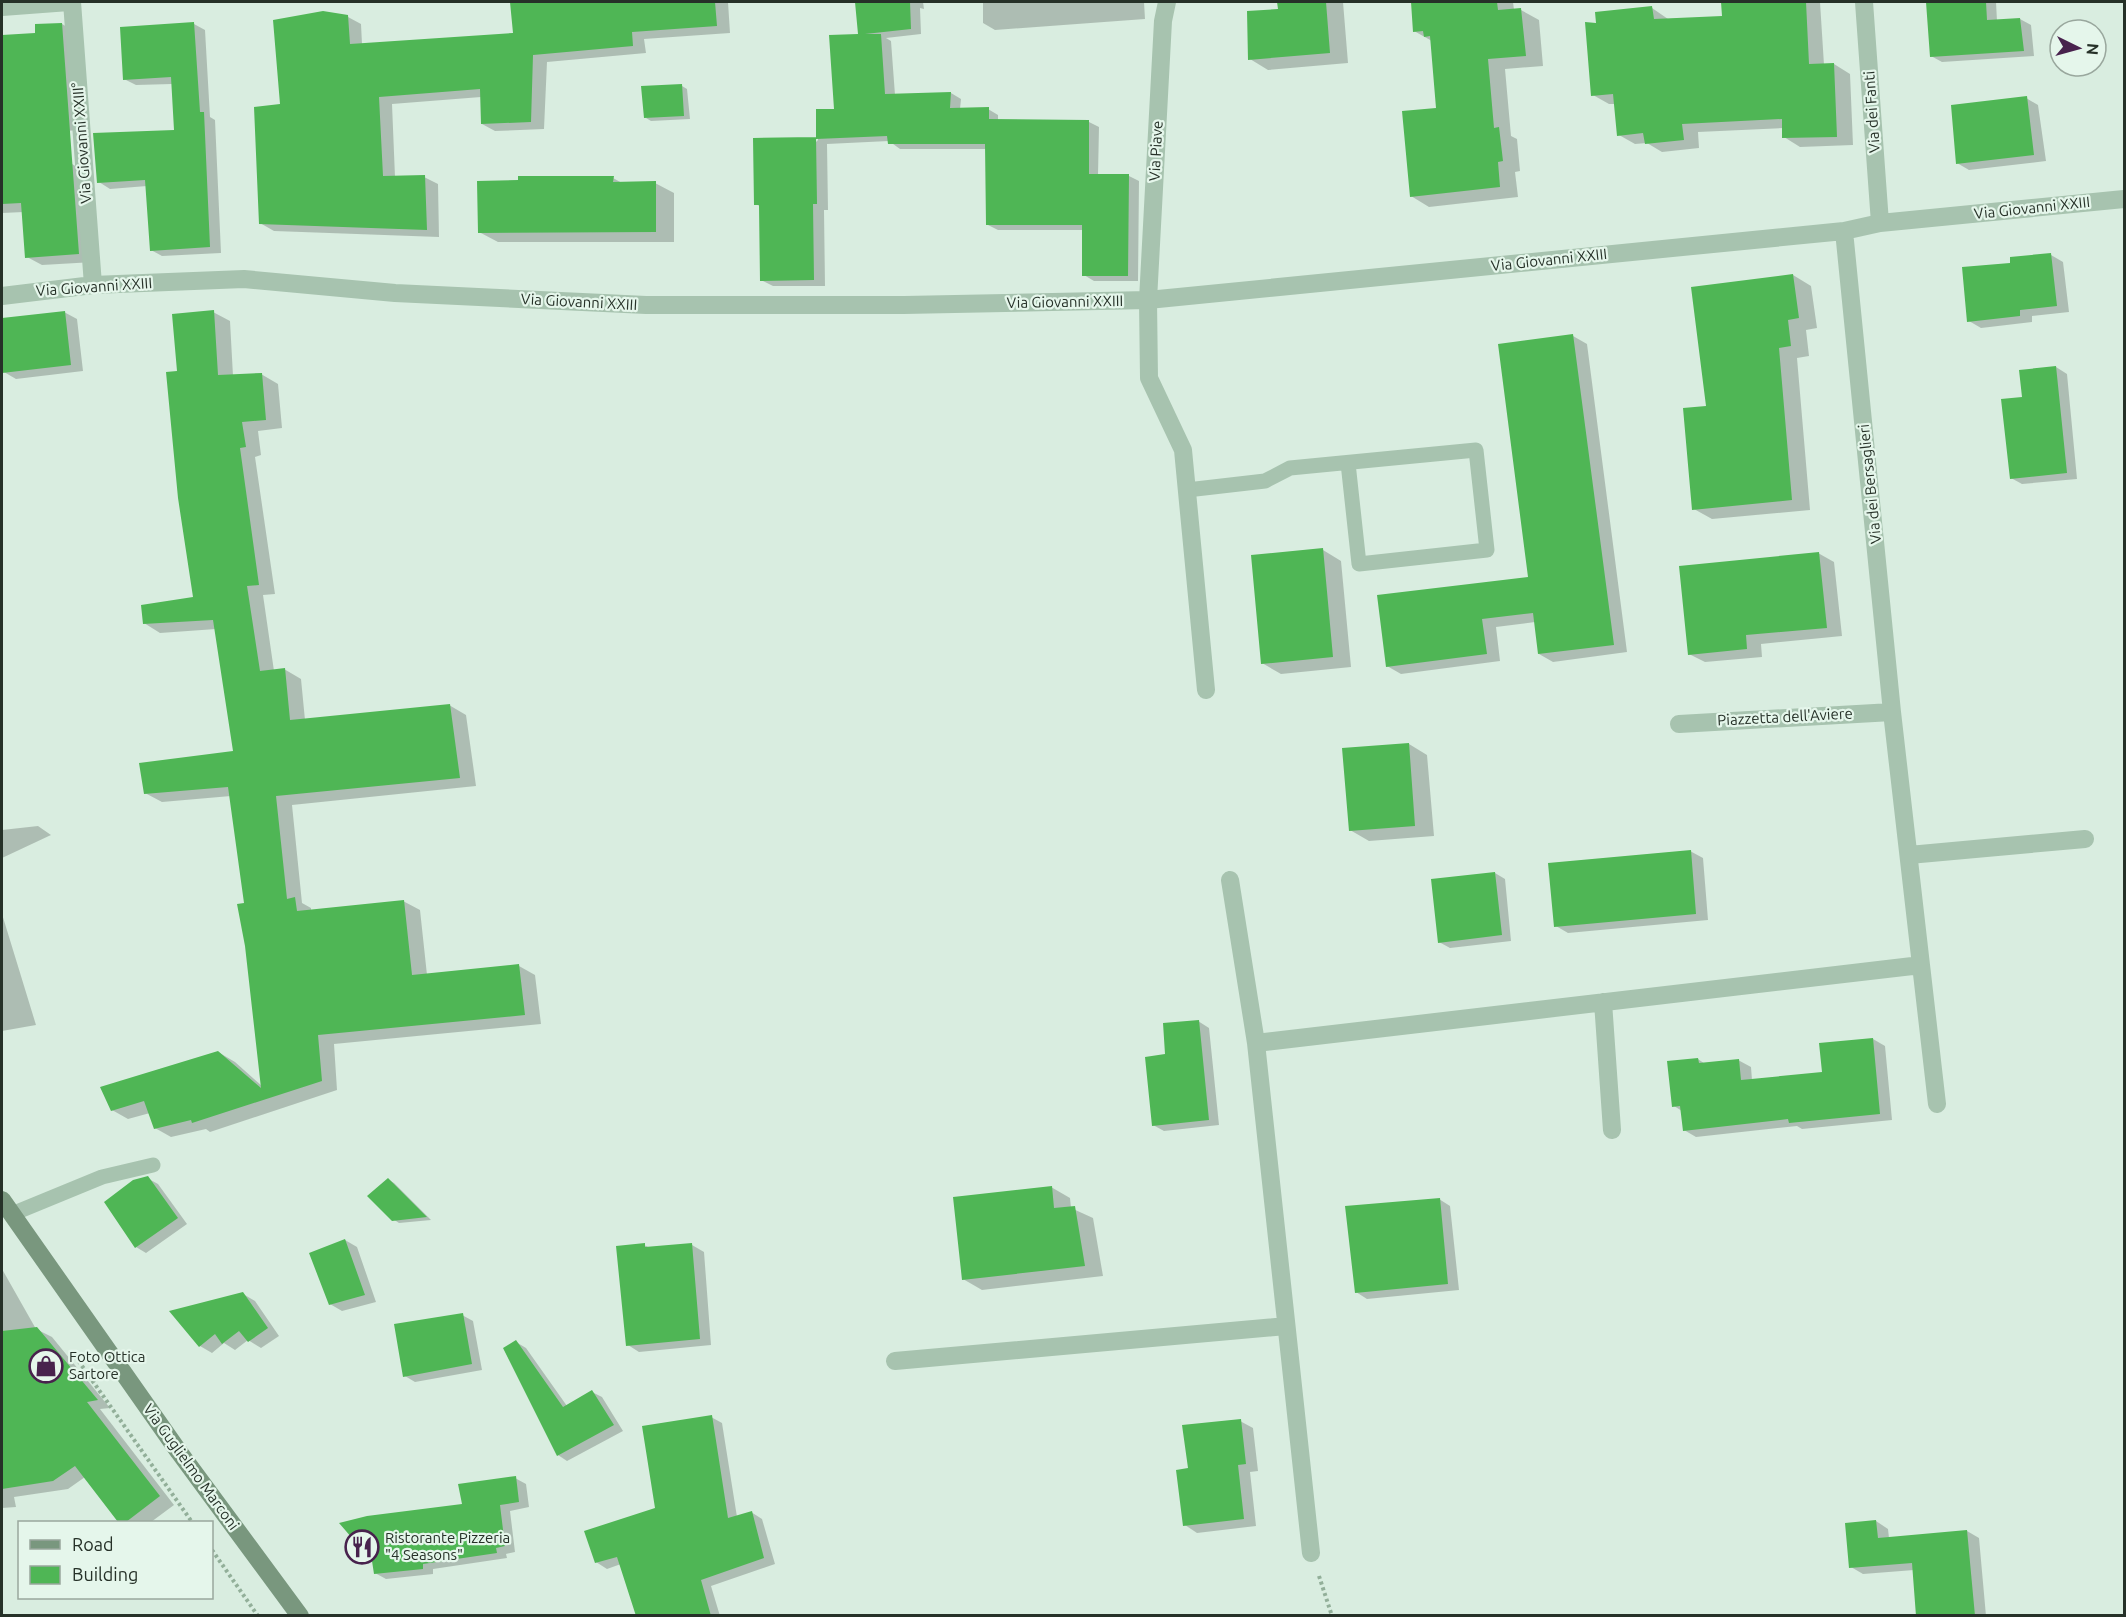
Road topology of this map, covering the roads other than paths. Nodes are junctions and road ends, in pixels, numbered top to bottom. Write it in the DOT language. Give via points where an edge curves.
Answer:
graph roads {
  1 [pos="71,2"];
  2 [pos="1167,2"];
  3 [pos="1864,2"];
  4 [pos="2,7"];
  5 [pos="2124,199"];
  6 [pos="1880,223"];
  7 [pos="1844,231"];
  8 [pos="93,285"];
  9 [pos="2,296"];
  10 [pos="1148,300"];
  11 [pos="1348,463"];
  12 [pos="1187,490"];
  13 [pos="1206,690"];
  14 [pos="1892,712"];
  15 [pos="1679,724"];
  16 [pos="2085,839"];
  17 [pos="1909,855"];
  18 [pos="1230,880"];
  19 [pos="1921,965"];
  20 [pos="1603,1002"];
  21 [pos="1256,1043"];
  22 [pos="1937,1104"];
  23 [pos="1612,1130"];
  24 [pos="153,1165"];
  25 [pos="7,1207"];
  26 [pos="1286,1326"];
  27 [pos="895,1361"];
  28 [pos="1311,1553"];
  29 [pos="300,1616"];
  1 -- 4 [label="street"];
  1 -- 8 [label="street, Via Giovanni XXIII°"];
  2 -- 10 [label="street, Via Piave"];
  3 -- 6 [label="street, Via dei Fanti"];
  5 -- 6 [label="street, Via Giovanni XXIII"];
  6 -- 7 [label="street, Via Giovanni XXIII"];
  7 -- 10 [label="street, Via Giovanni XXIII"];
  7 -- 14 [label="street, Via dei Bersaglieri"];
  8 -- 9 [label="street, Via Giovanni XXIII"];
  8 -- 10 [label="street, Via Giovanni XXIII" via="244,279 395,293 646,305"];
  10 -- 12 [label="street, Via Piave" via="1149,378 1183,450"];
  11 -- 11 [label="lane" via="1476,450 1487,550 1359,564"];
  11 -- 12 [label="lane" via="1290,468 1265,481"];
  12 -- 13 [label="street, Via Piave"];
  14 -- 15 [label="street, Piazzetta dell'Aviere"];
  14 -- 17 [label="street, Via dei Bersaglieri"];
  16 -- 17 [label="street"];
  17 -- 19 [label="street, Via dei Bersaglieri"];
  18 -- 21 [label="street"];
  19 -- 20 [label="street"];
  19 -- 22 [label="street, Via dei Bersaglieri"];
  20 -- 21 [label="street"];
  20 -- 23 [label="street"];
  21 -- 26 [label="street"];
  24 -- 25 [label="lane"];
  25 -- 29 [label="street, Via Guglielmo Marconi"];
  26 -- 27 [label="street"];
  26 -- 28 [label="street"];
}
